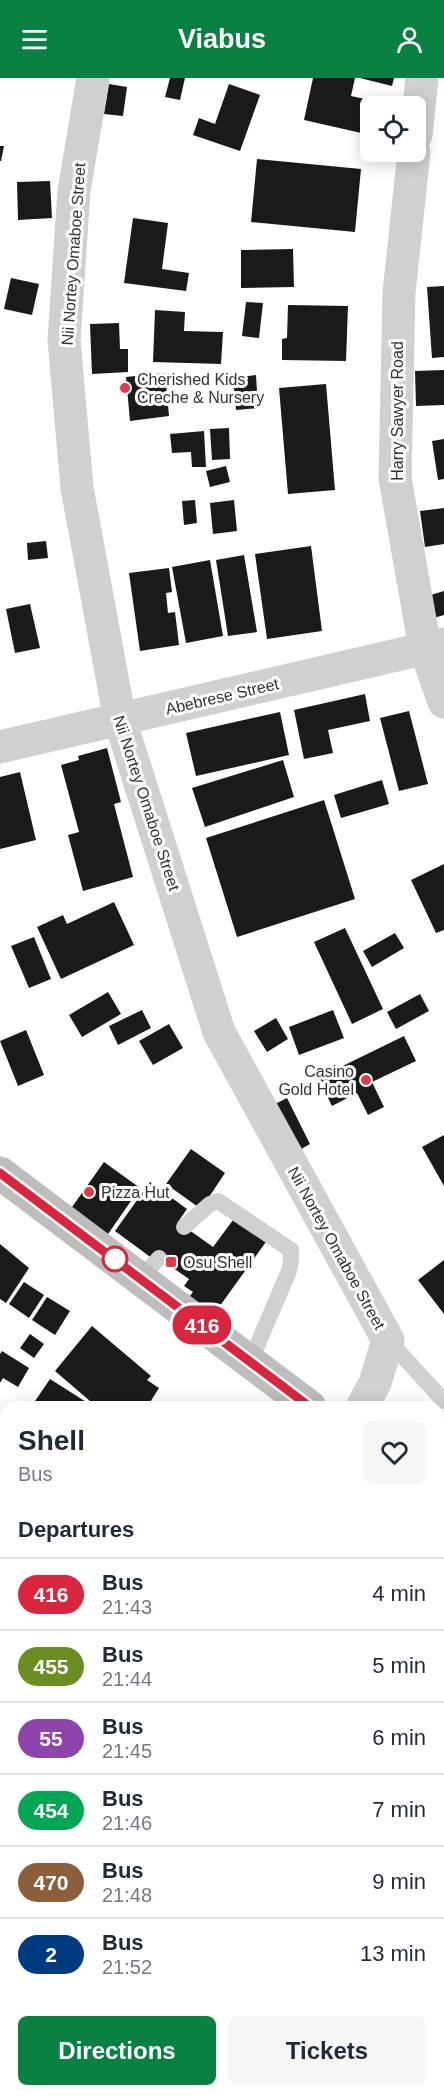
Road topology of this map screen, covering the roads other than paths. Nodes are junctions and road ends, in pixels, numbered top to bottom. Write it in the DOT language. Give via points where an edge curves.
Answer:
graph roads {
  1 [pos="93,78"];
  2 [pos="422,78"];
  3 [pos="420,96"];
  4 [pos="413,162"];
  5 [pos="435,646"];
  6 [pos="444,702"];
  7 [pos="120,720"];
  8 [pos="0,747"];
  9 [pos="0,1173"];
  10 [pos="184,1227"];
  11 [pos="388,1340"];
  12 [pos="250,1362"];
  13 [pos="302,1401"];
  14 [pos="365,1401"];
  15 [pos="444,1401"];
  1 -- 7 [label="street, Nii Nortey Omaboe Street" via="74,191 64,340 77,488"];
  2 -- 3 [label="street"];
  4 -- 5 [label="street, Harry Sawyer Road" via="399,293 395,478"];
  5 -- 6 [label="street, Harry Sawyer Road"];
  5 -- 7 [label="street, Abebrese Street"];
  7 -- 8 [label="street, Abebrese Street"];
  7 -- 11 [label="street, Nii Nortey Omaboe Street" via="219,1032"];
  9 -- 12 [label="main road" via="150,1268"];
  10 -- 12 [label="lane" via="218,1201 291,1250 289,1271"];
  11 -- 14 [label="street, Nii Nortey Omaboe Street"];
  11 -- 15 [label="lane"];
  12 -- 13 [label="main road"];
}
